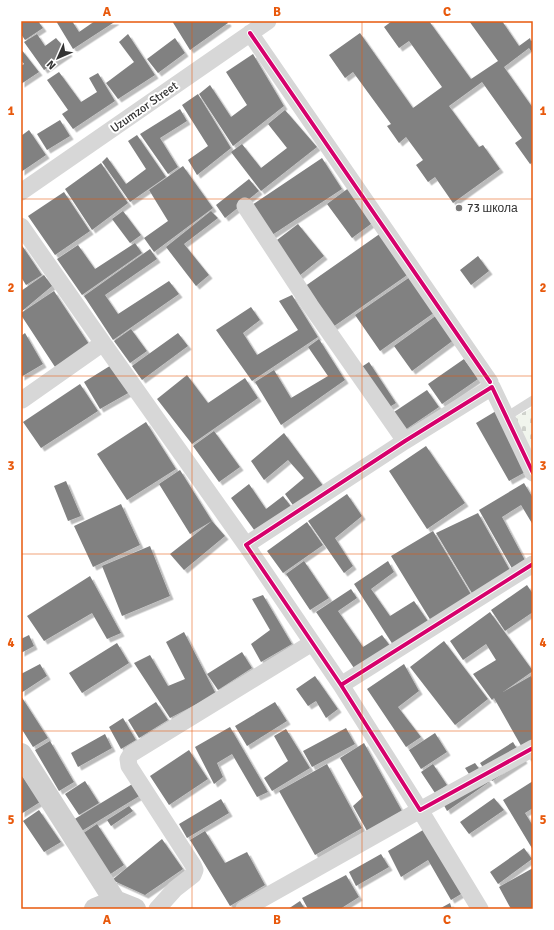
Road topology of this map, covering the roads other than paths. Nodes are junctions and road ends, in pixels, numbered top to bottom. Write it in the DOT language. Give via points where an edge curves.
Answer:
graph roads {
  1 [pos="268,21"];
  2 [pos="250,33"];
  3 [pos="21,192"];
  4 [pos="245,206"];
  5 [pos="21,226"];
  6 [pos="103,343"];
  7 [pos="491,385"];
  8 [pos="22,400"];
  9 [pos="533,400"];
  10 [pos="506,417"];
  11 [pos="405,441"];
  12 [pos="533,473"];
  13 [pos="246,545"];
  14 [pos="533,564"];
  15 [pos="312,643"];
  16 [pos="341,685"];
  17 [pos="533,748"];
  18 [pos="21,754"];
  19 [pos="420,810"];
  20 [pos="125,905"];
  21 [pos="95,909"];
  22 [pos="157,909"];
  23 [pos="244,909"];
  24 [pos="480,909"];
  1 -- 2 [label="street, Uzumzor Street"];
  2 -- 3 [label="street, Uzumzor Street"];
  2 -- 7 [label="street"];
  4 -- 11 [label="street"];
  5 -- 6 [label="street"];
  6 -- 8 [label="street"];
  6 -- 13 [label="street"];
  7 -- 10 [label="street"];
  7 -- 11 [label="street"];
  9 -- 10 [label="lane"];
  10 -- 12 [label="street"];
  11 -- 13 [label="street"];
  13 -- 15 [label="street"];
  14 -- 16 [label="street"];
  15 -- 16 [label="street"];
  15 -- 22 [label="street" via="131,754 128,759 129,766 195,870 193,876 175,889"];
  16 -- 19 [label="street"];
  17 -- 19 [label="street"];
  18 -- 20 [label="street"];
  19 -- 23 [label="street"];
  19 -- 24 [label="street"];
  20 -- 21 [label="street"];
}
